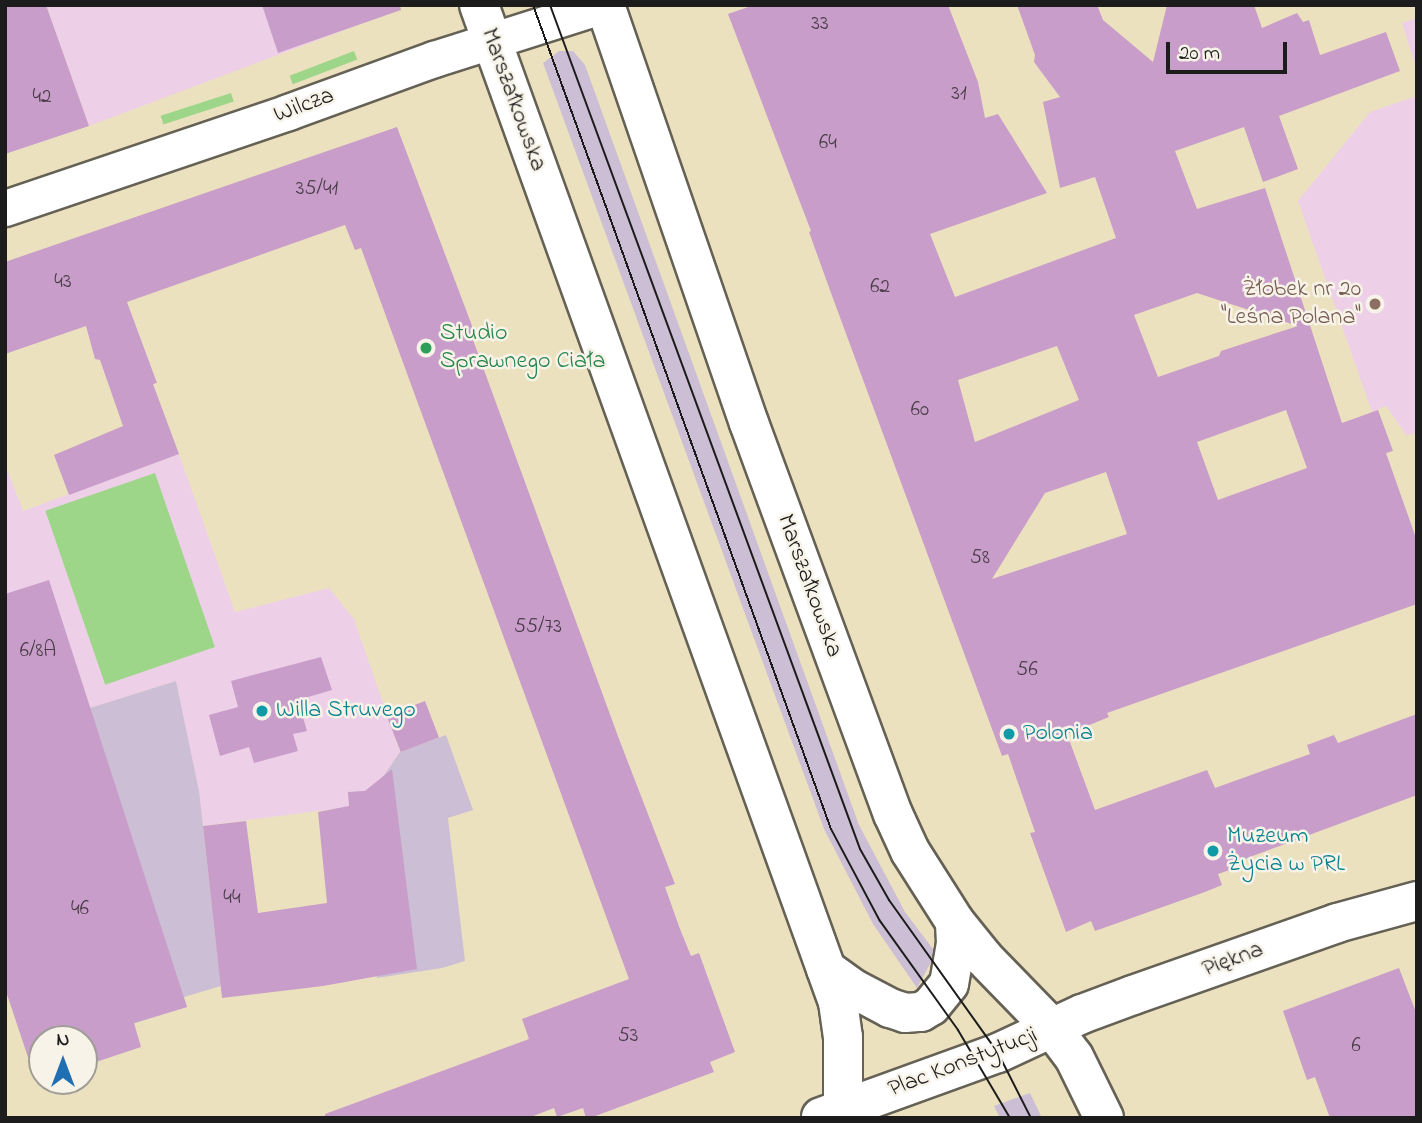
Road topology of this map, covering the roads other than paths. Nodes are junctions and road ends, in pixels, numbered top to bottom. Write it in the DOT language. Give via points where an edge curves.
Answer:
graph roads {
  1 [pos="479,5"];
  2 [pos="604,5"];
  3 [pos="492,40"];
  4 [pos="5,208"];
  5 [pos="1417,901"];
  6 [pos="955,922"];
  7 [pos="827,969"];
  8 [pos="1052,1028"];
  9 [pos="835,1115"];
  10 [pos="1104,1118"];
  1 -- 3 [label="main road, Marszałkowska"];
  2 -- 3 [label="street, Wilcza"];
  2 -- 6 [label="main road, Marszałkowska" via="749,424 893,814 910,851"];
  3 -- 4 [label="street, Wilcza"];
  3 -- 7 [label="main road, Marszałkowska"];
  5 -- 8 [label="main road, Piękna" via="1337,923"];
  6 -- 7 [label="main road" via="949,984 921,1012 890,1008"];
  6 -- 8 [label="main road, Marszałkowska"];
  7 -- 9 [label="main road, Marszałkowska" via="843,1037"];
  8 -- 9 [label="main road, Plac Konstytucji"];
  8 -- 10 [label="main road, Marszałkowska" via="1074,1057"];
}
